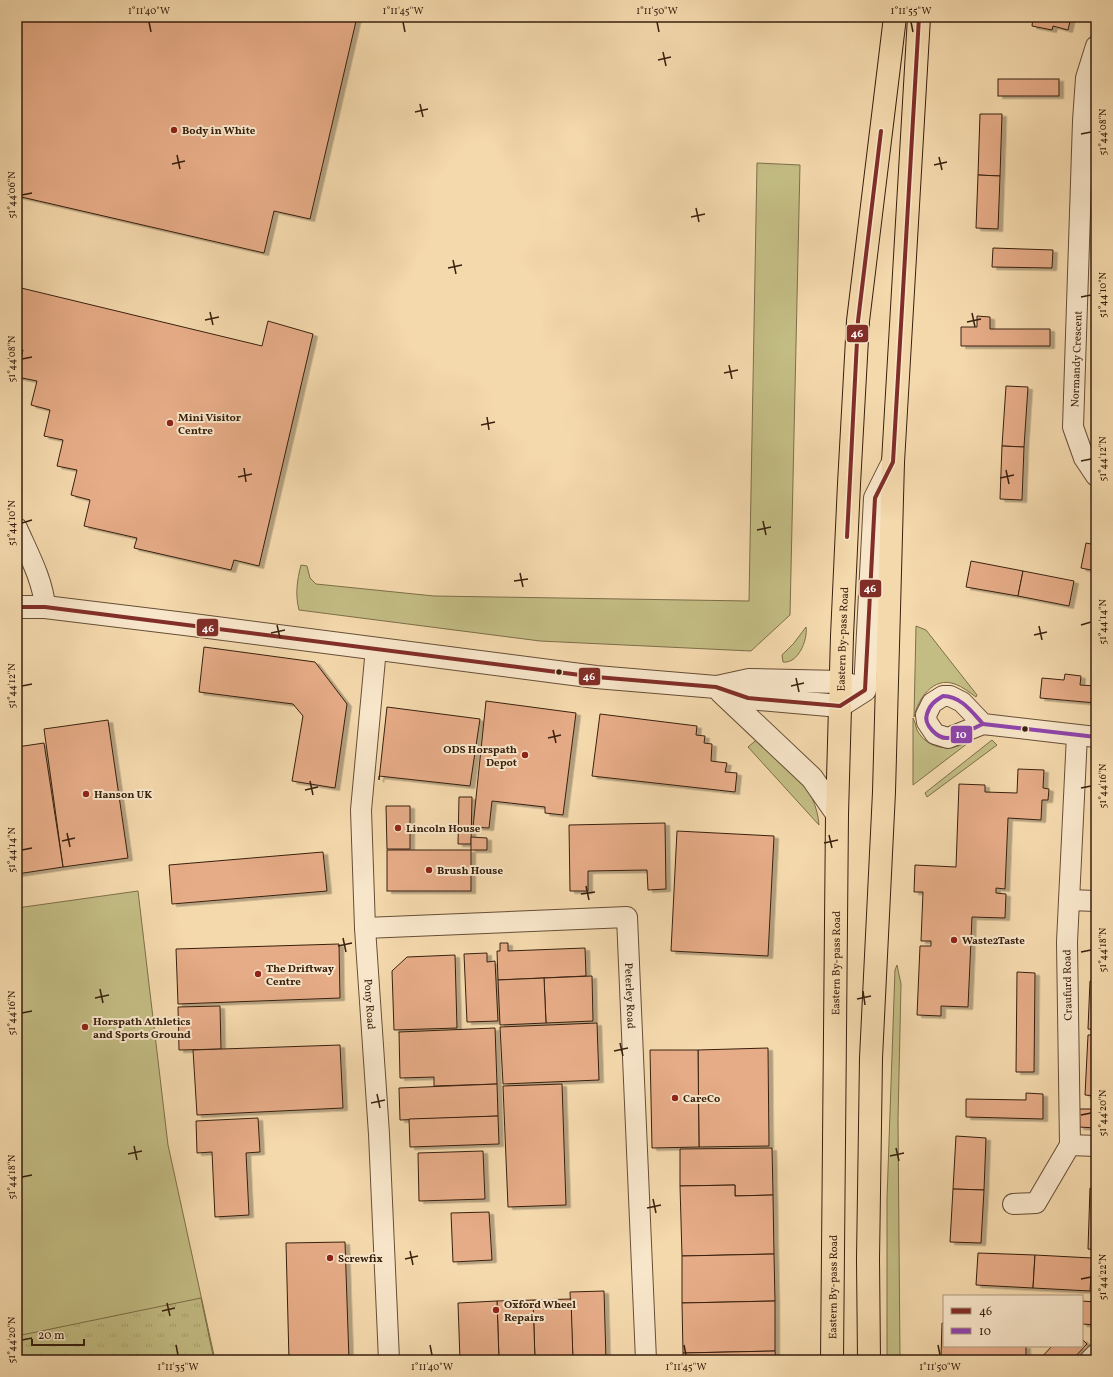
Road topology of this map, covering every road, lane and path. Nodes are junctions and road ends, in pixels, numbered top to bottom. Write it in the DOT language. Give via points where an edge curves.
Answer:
graph roads {
  1 [pos="894,17"];
  2 [pos="920,17"];
  3 [pos="1096,46"];
  4 [pos="893,462"];
  5 [pos="1096,476"];
  6 [pos="17,528"];
  7 [pos="17,607"];
  8 [pos="45,607"];
  9 [pos="376,648"];
  10 [pos="841,682"];
  11 [pos="716,687"];
  12 [pos="865,690"];
  13 [pos="840,706"];
  14 [pos="885,711"];
  15 [pos="983,724"];
  16 [pos="1086,736"];
  17 [pos="838,814"];
  18 [pos="1069,900"];
  19 [pos="1096,901"];
  20 [pos="366,928"];
  21 [pos="1070,1145"];
  22 [pos="1096,1146"];
  23 [pos="1013,1204"];
  24 [pos="1096,1354"];
  25 [pos="389,1360"];
  26 [pos="646,1360"];
  27 [pos="832,1360"];
  28 [pos="868,1360"];
  29 [pos="1090,1360"];
  1 -- 10 [label="highway, Eastern By-pass Road" via="858,322"];
  2 -- 4 [label="highway"];
  3 -- 5 [label="street, Normandy Crescent" via="1086,78 1073,427 1084,458"];
  4 -- 12 [label="street" via="875,498"];
  4 -- 14 [label="highway"];
  6 -- 8 [label="street" via="44,595"];
  7 -- 8 [label="street"];
  8 -- 9 [label="street"];
  9 -- 11 [label="street" via="596,677"];
  9 -- 20 [label="street, Pony Road" via="361,810"];
  10 -- 11 [label="street" via="749,680"];
  10 -- 12 [label="street"];
  10 -- 13 [label="highway, Eastern By-pass Road"];
  11 -- 13 [label="street" via="748,698"];
  11 -- 17 [label="street" via="812,778"];
  12 -- 13 [label="street"];
  12 -- 14 [label="street"];
  13 -- 17 [label="highway, Eastern By-pass Road"];
  14 -- 28 [label="highway" via="884,792 871,1058"];
  15 -- 16 [label="street"];
  16 -- 18 [label="street, Craufurd Road"];
  17 -- 27 [label="highway, Eastern By-pass Road"];
  18 -- 19 [label="street"];
  18 -- 21 [label="street, Craufurd Road" via="1067,942"];
  20 -- 25 [label="street, Pony Road" via="379,1134"];
  20 -- 26 [label="street, Peterley Road" via="627,917"];
  21 -- 22 [label="street"];
  21 -- 23 [label="street" via="1036,1203"];
  24 -- 29 [label="street"];
}
